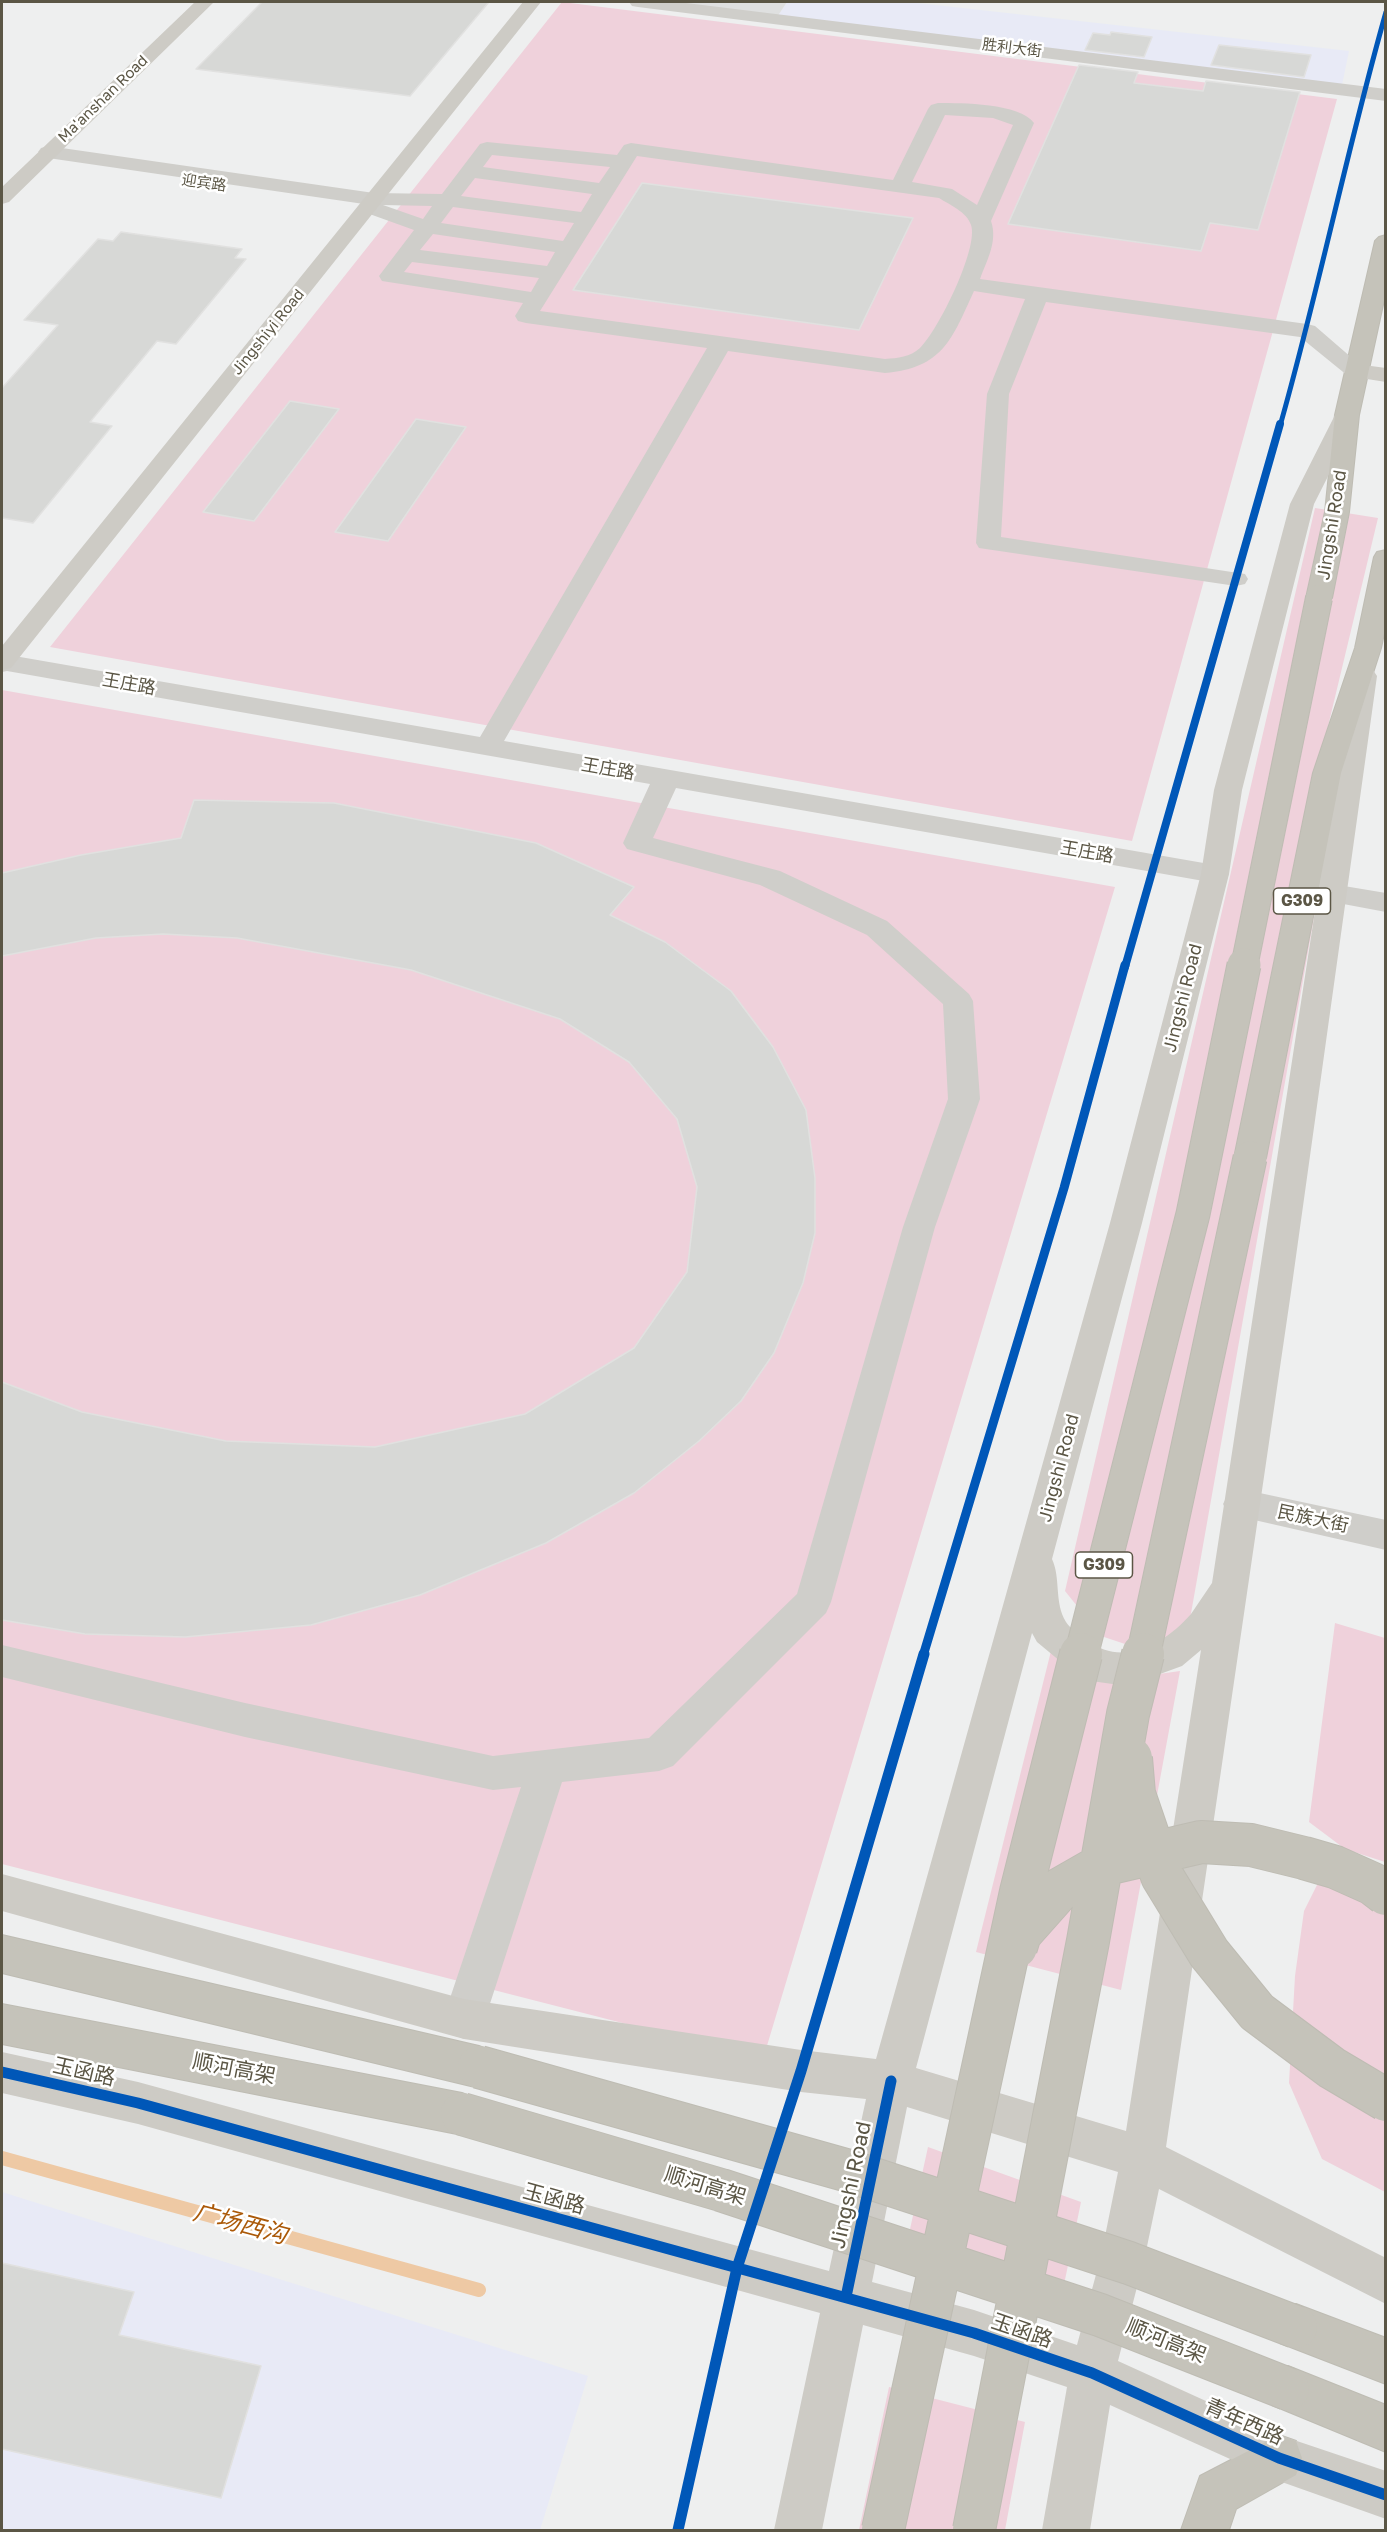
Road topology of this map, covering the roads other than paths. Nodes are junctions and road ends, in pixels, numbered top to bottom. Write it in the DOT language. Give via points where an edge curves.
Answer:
graph roads {
  1 [pos="205,2"];
  2 [pos="532,2"];
  3 [pos="638,2"];
  4 [pos="1386,95"];
  5 [pos="44,156"];
  6 [pos="622,162"];
  7 [pos="470,171"];
  8 [pos="900,187"];
  9 [pos="605,190"];
  10 [pos="2,198"];
  11 [pos="448,200"];
  12 [pos="371,203"];
  13 [pos="587,219"];
  14 [pos="981,220"];
  15 [pos="427,227"];
  16 [pos="1386,241"];
  17 [pos="568,248"];
  18 [pos="406,255"];
  19 [pos="552,273"];
  20 [pos="967,284"];
  21 [pos="1038,294"];
  22 [pos="536,299"];
  23 [pos="721,343"];
  24 [pos="1356,371"];
  25 [pos="1386,375"];
  26 [pos="1347,415"];
  27 [pos="1386,557"];
  28 [pos="1236,579"];
  29 [pos="1368,648"];
  30 [pos="2,663"];
  31 [pos="487,748"];
  32 [pos="666,779"];
  33 [pos="1215,874"];
  34 [pos="1332,893"];
  35 [pos="1386,903"];
  36 [pos="1241,1504"];
  37 [pos="1386,1535"];
  38 [pos="1038,1545"];
  39 [pos="1228,1589"];
  40 [pos="2,1661"];
  41 [pos="1128,1714"];
  42 [pos="548,1765"];
  43 [pos="2,1893"];
  44 [pos="1386,1894"];
  45 [pos="2,1954"];
  46 [pos="999,1990"];
  47 [pos="464,2019"];
  48 [pos="2,2024"];
  49 [pos="2,2072"];
  50 [pos="891,2081"];
  51 [pos="1386,2100"];
  52 [pos="1143,2158"];
  53 [pos="1386,2282"];
  54 [pos="846,2297"];
  55 [pos="1386,2361"];
  56 [pos="917,2370"];
  57 [pos="1092,2373"];
  58 [pos="1386,2429"];
  59 [pos="1279,2458"];
  60 [pos="1386,2495"];
  61 [pos="798,2530"];
  62 [pos="883,2530"];
  63 [pos="897,2530"];
  64 [pos="974,2530"];
  65 [pos="1066,2530"];
  66 [pos="1205,2530"];
  1 -- 5 [label="main road, Ma'anshan Road"];
  2 -- 12 [label="main road, Jingshiyi Road"];
  3 -- 4 [label="street, 胜利大街"];
  5 -- 10 [label="main road, Ma'anshan Road"];
  5 -- 12 [label="street, 迎宾路"];
  6 -- 7 [label="street" via="487,148"];
  6 -- 8 [label="street" via="631,149"];
  6 -- 9 [label="street"];
  7 -- 9 [label="street"];
  7 -- 11 [label="street"];
  8 -- 14 [label="street" via="945,193 969,206"];
  8 -- 14 [label="street" via="938,109 1011,116 1024,123"];
  9 -- 13 [label="street"];
  11 -- 12 [label="street"];
  11 -- 13 [label="street"];
  11 -- 15 [label="street"];
  12 -- 15 [label="street"];
  12 -- 30 [label="main road, Jingshiyi Road"];
  13 -- 17 [label="street"];
  14 -- 20 [label="street" via="984,238"];
  15 -- 17 [label="street"];
  15 -- 18 [label="street"];
  16 -- 24 [label="highway, Jingshi Road / G309"];
  17 -- 19 [label="street"];
  18 -- 19 [label="street"];
  18 -- 22 [label="street" via="390,276"];
  19 -- 22 [label="street"];
  20 -- 21 [label="street"];
  20 -- 23 [label="street" via="949,322 927,354 902,364 885,366"];
  21 -- 24 [label="street" via="1307,331"];
  21 -- 28 [label="street" via="998,394 988,543"];
  22 -- 23 [label="street" via="526,316"];
  23 -- 31 [label="street"];
  24 -- 25 [label="main road"];
  24 -- 26 [label="highway, Jingshi Road / G309"];
  26 -- 33 [label="main road, Jingshi Road" via="1302,504 1228,790"];
  26 -- 46 [label="highway, Jingshi Road / G309, bridge" via="1337,512 1193,1214"];
  27 -- 29 [label="highway, G309"];
  29 -- 34 [label="main road"];
  29 -- 41 [label="highway, G309, bridge" via="1327,773 1250,1158 1150,1628"];
  30 -- 31 [label="street, 王庄路"];
  31 -- 32 [label="street, 王庄路"];
  32 -- 33 [label="street, 王庄路"];
  32 -- 42 [label="street" via="637,843 770,878 877,928 958,1001 964,1099 919,1227 813,1602 659,1754"];
  33 -- 38 [label="main road, Jingshi Road"];
  34 -- 35 [label="street"];
  34 -- 36 [label="main road"];
  36 -- 37 [label="street, 民族大街"];
  36 -- 39 [label="main road"];
  38 -- 39 [label="main road" via="1038,1591 1050,1631 1091,1665 1127,1670 1169,1655 1203,1626"];
  38 -- 50 [label="main road, Jingshi Road"];
  39 -- 52 [label="main road"];
  40 -- 42 [label="street" via="245,1720 493,1773"];
  41 -- 51 [label="highway, bridge" via="1137,1804 1162,1876 1209,1953 1257,2012 1332,2068"];
  41 -- 64 [label="highway, G309, bridge"];
  42 -- 47 [label="street"];
  43 -- 47 [label="main road"];
  44 -- 46 [label="highway, bridge" via="1335,1867 1251,1845 1201,1842 1150,1852 1102,1865 1060,1888 1020,1934"];
  45 -- 55 [label="highway, bridge" via="479,2067 849,2171 1129,2263"];
  46 -- 56 [label="highway, Jingshi Road / G309, bridge"];
  47 -- 50 [label="main road" via="801,2071"];
  48 -- 58 [label="highway, 顺河高架, bridge" via="462,2114 721,2190 1100,2315"];
  49 -- 54 [label="main road, 玉函路" via="138,2103"];
  50 -- 52 [label="main road"];
  50 -- 54 [label="main road, Jingshi Road"];
  52 -- 53 [label="main road"];
  52 -- 57 [label="main road" via="1123,2256"];
  54 -- 57 [label="main road, 玉函路" via="974,2333"];
  54 -- 61 [label="main road, Jingshi Road"];
  56 -- 62 [label="highway, Jingshi Road / G309, bridge"];
  56 -- 63 [label="highway, bridge"];
  57 -- 59 [label="main road, 青年西路"];
  57 -- 65 [label="main road"];
  59 -- 60 [label="main road, 青年西路"];
  59 -- 66 [label="highway" via="1217,2493"];
}
